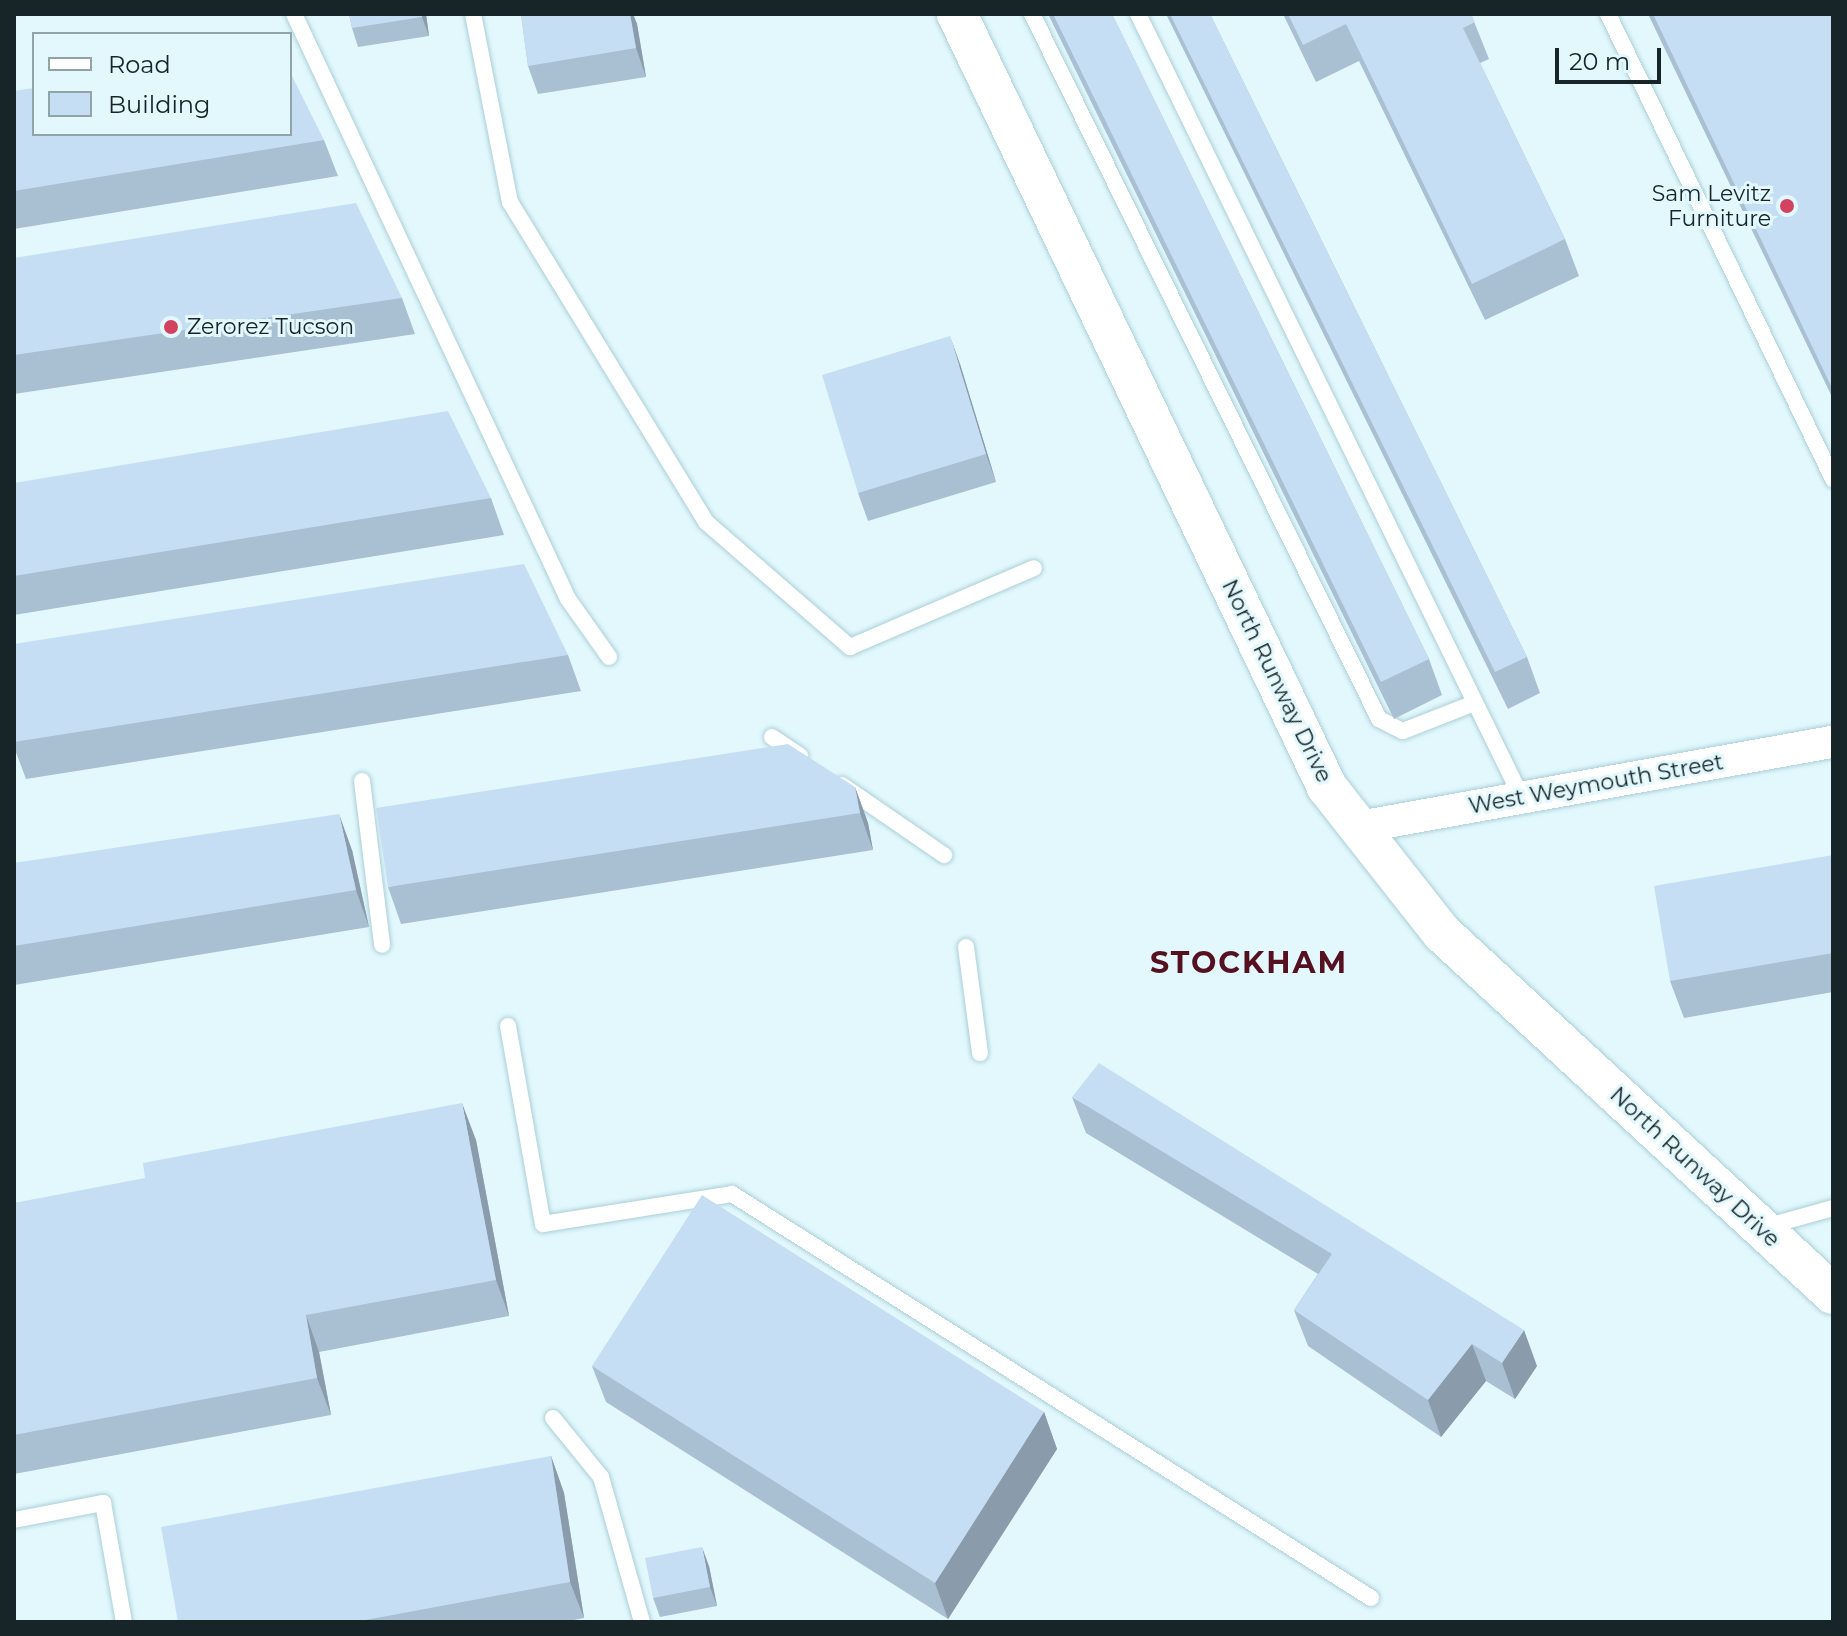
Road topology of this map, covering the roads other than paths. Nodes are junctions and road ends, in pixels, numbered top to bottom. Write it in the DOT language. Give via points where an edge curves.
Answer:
graph roads {
  1 [pos="294,14"];
  2 [pos="473,14"];
  3 [pos="957,14"];
  4 [pos="1032,14"];
  5 [pos="1138,14"];
  6 [pos="1608,14"];
  7 [pos="1833,479"];
  8 [pos="1034,568"];
  9 [pos="609,657"];
  10 [pos="1472,704"];
  11 [pos="772,737"];
  12 [pos="1833,742"];
  13 [pos="362,781"];
  14 [pos="1521,796"];
  15 [pos="1359,827"];
  16 [pos="944,855"];
  17 [pos="382,945"];
  18 [pos="966,947"];
  19 [pos="508,1026"];
  20 [pos="980,1053"];
  21 [pos="1833,1208"];
  22 [pos="1761,1228"];
  23 [pos="1833,1294"];
  24 [pos="553,1418"];
  25 [pos="14,1520"];
  26 [pos="1371,1598"];
  27 [pos="124,1622"];
  28 [pos="642,1622"];
  1 -- 9 [label="lane" via="568,599"];
  2 -- 8 [label="lane" via="510,202 706,522 850,647"];
  3 -- 15 [label="street, North Runway Drive" via="1327,787"];
  4 -- 10 [label="lane" via="1379,719 1403,731"];
  5 -- 10 [label="lane"];
  6 -- 7 [label="lane"];
  10 -- 14 [label="lane"];
  11 -- 16 [label="lane"];
  12 -- 14 [label="street, West Weymouth Street"];
  13 -- 17 [label="lane"];
  14 -- 15 [label="street, West Weymouth Street"];
  15 -- 22 [label="street, North Runway Drive" via="1442,933"];
  18 -- 20 [label="lane"];
  19 -- 26 [label="lane" via="543,1224 732,1194"];
  21 -- 22 [label="lane"];
  22 -- 23 [label="street, North Runway Drive"];
  24 -- 28 [label="lane" via="601,1477"];
  25 -- 27 [label="lane" via="103,1503"];
}
